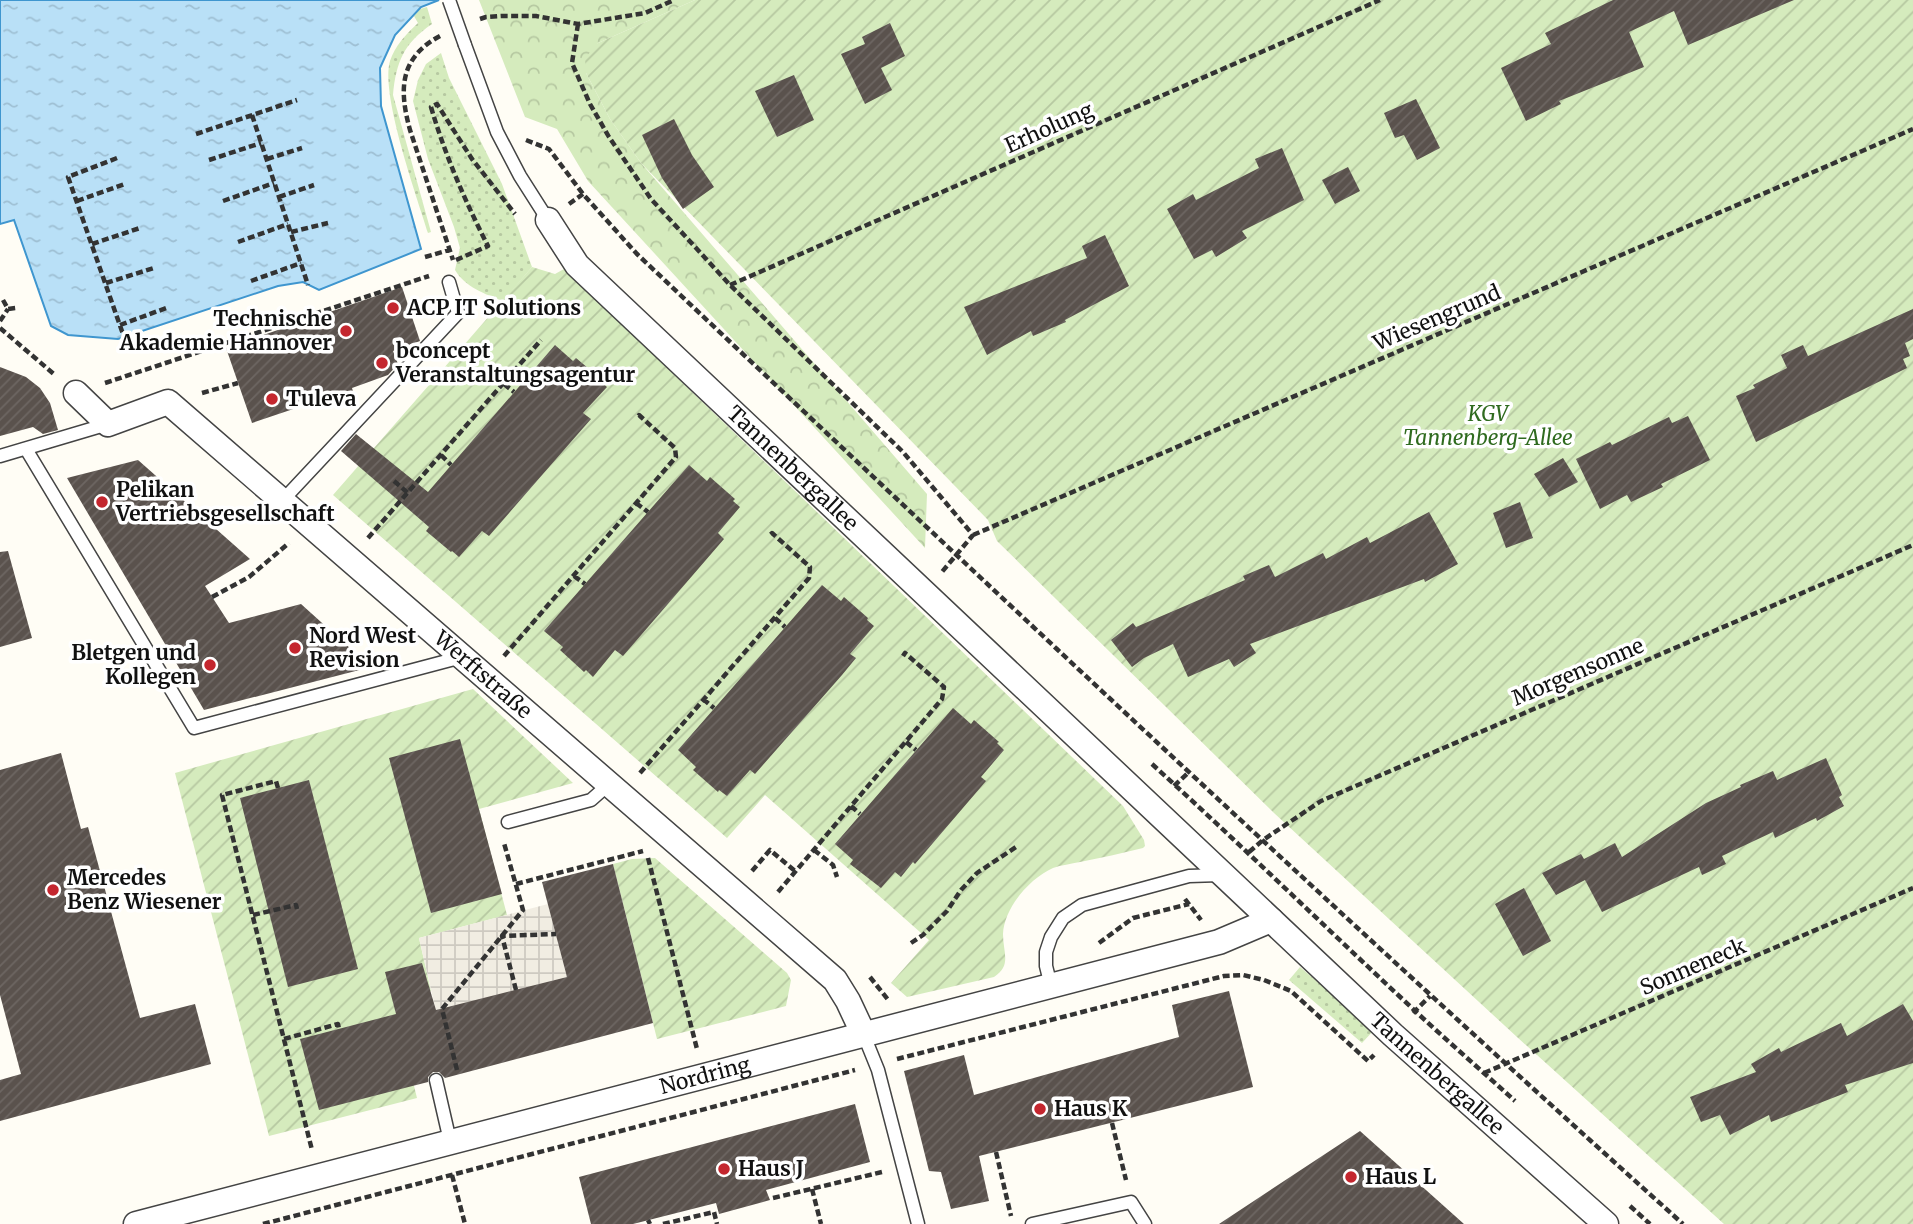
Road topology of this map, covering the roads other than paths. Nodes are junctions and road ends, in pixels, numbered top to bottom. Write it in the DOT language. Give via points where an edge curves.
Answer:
graph roads {
  1 [pos="449,0"];
  2 [pos="548,220"];
  3 [pos="449,282"];
  4 [pos="76,393"];
  5 [pos="108,424"];
  6 [pos="26,449"];
  7 [pos="0,456"];
  8 [pos="283,500"];
  9 [pos="462,657"];
  10 [pos="615,789"];
  11 [pos="508,822"];
  12 [pos="1223,875"];
  13 [pos="1271,920"];
  14 [pos="1051,986"];
  15 [pos="863,1033"];
  16 [pos="436,1080"];
  17 [pos="450,1141"];
  18 [pos="136,1224"];
  19 [pos="918,1224"];
  20 [pos="1032,1224"];
  21 [pos="1145,1224"];
  22 [pos="1606,1224"];
  1 -- 2 [label="lane, Tannenbergallee, bridge" via="497,132"];
  2 -- 12 [label="street, Tannenbergallee" via="577,265"];
  3 -- 8 [label="lane" via="458,313"];
  4 -- 5 [label="street"];
  5 -- 6 [label="lane"];
  5 -- 8 [label="street, Werftstraße" via="168,402"];
  6 -- 7 [label="lane"];
  6 -- 9 [label="lane" via="194,728"];
  8 -- 9 [label="street, Werftstraße"];
  9 -- 10 [label="street, Werftstraße"];
  10 -- 11 [label="lane"];
  10 -- 15 [label="street, Werftstraße" via="835,980"];
  12 -- 13 [label="street, Tannenbergallee"];
  12 -- 14 [label="lane" via="1189,876 1082,905 1063,918 1051,937 1046,952"];
  13 -- 14 [label="street, Nordring" via="1219,942"];
  13 -- 22 [label="street, Tannenbergallee"];
  14 -- 15 [label="street, Nordring"];
  15 -- 17 [label="street, Nordring"];
  15 -- 19 [label="lane" via="878,1070"];
  16 -- 17 [label="lane"];
  17 -- 18 [label="street, Nordring"];
  20 -- 21 [label="lane" via="1131,1202"];
}
